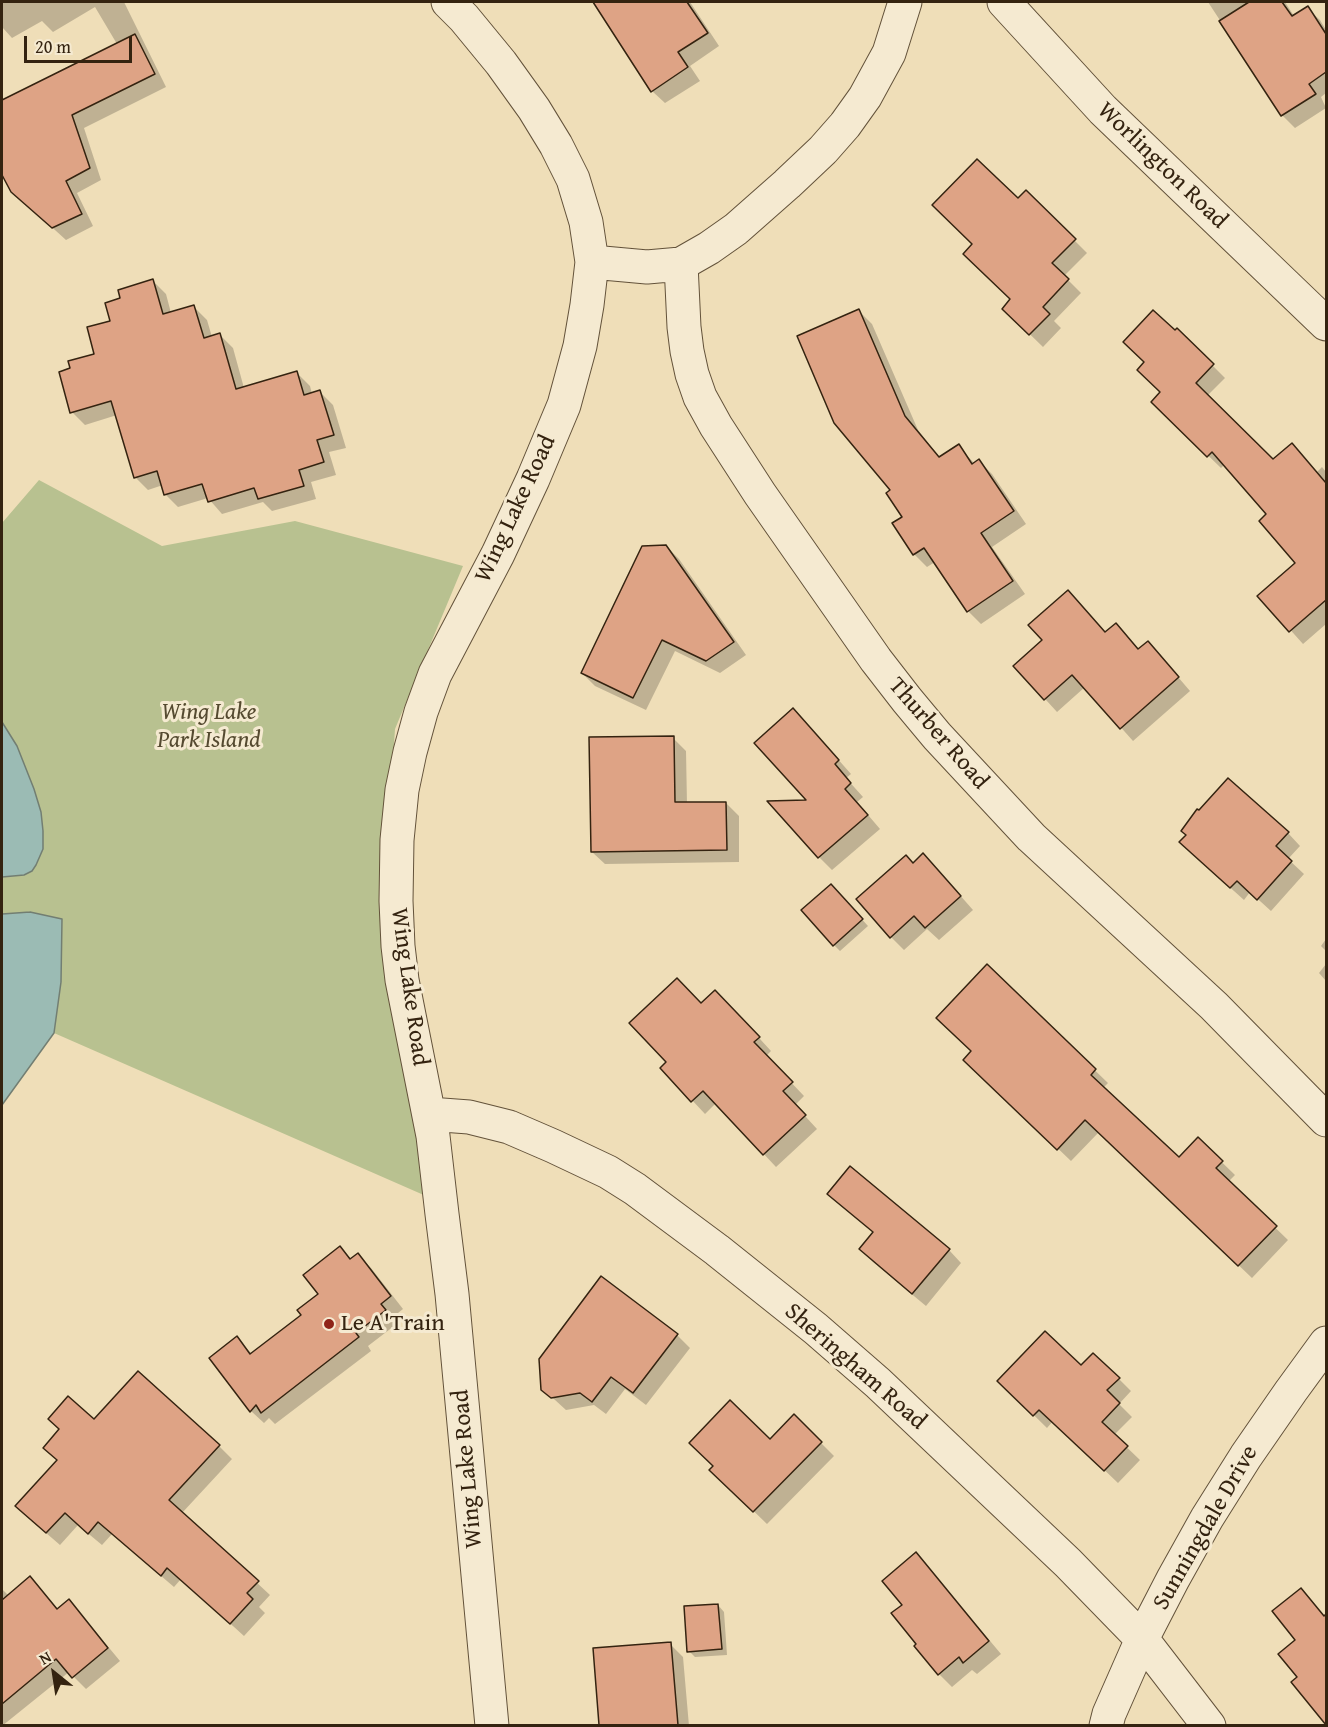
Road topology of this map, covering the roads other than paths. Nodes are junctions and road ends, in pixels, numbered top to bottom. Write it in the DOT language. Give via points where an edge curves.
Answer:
graph roads {
  1 [pos="448,2"];
  2 [pos="905,2"];
  3 [pos="1004,2"];
  4 [pos="592,262"];
  5 [pos="681,264"];
  6 [pos="1326,324"];
  7 [pos="429,1114"];
  8 [pos="1326,1120"];
  9 [pos="1326,1343"];
  10 [pos="1142,1639"];
  11 [pos="492,1725"];
  12 [pos="1106,1725"];
  13 [pos="1209,1725"];
  1 -- 4 [label="street, Wing Lake Road" via="501,63 556,145 573,179 586,222"];
  2 -- 5 [label="street" via="889,53 865,97 823,150 736,229"];
  3 -- 6 [label="street, Worlington Road" via="1103,110"];
  4 -- 5 [label="street" via="647,267"];
  4 -- 7 [label="street, Wing Lake Road" via="580,346 564,405 503,543 435,674 412,742 402,790 397,840 398,946"];
  5 -- 8 [label="street, Thurber Road" via="687,351 700,397 760,494 876,660 937,736 1031,837 1214,1006"];
  7 -- 10 [label="street, Sheringham Road" via="469,1117 509,1127 608,1172 669,1213 878,1383 1068,1563"];
  7 -- 11 [label="street, Wing Lake Road" via="452,1294"];
  9 -- 10 [label="street, Sunningdale Drive" via="1224,1492"];
  10 -- 12 [label="street, Sunningdale Drive"];
  10 -- 13 [label="street, Sheringham Road"];
}
